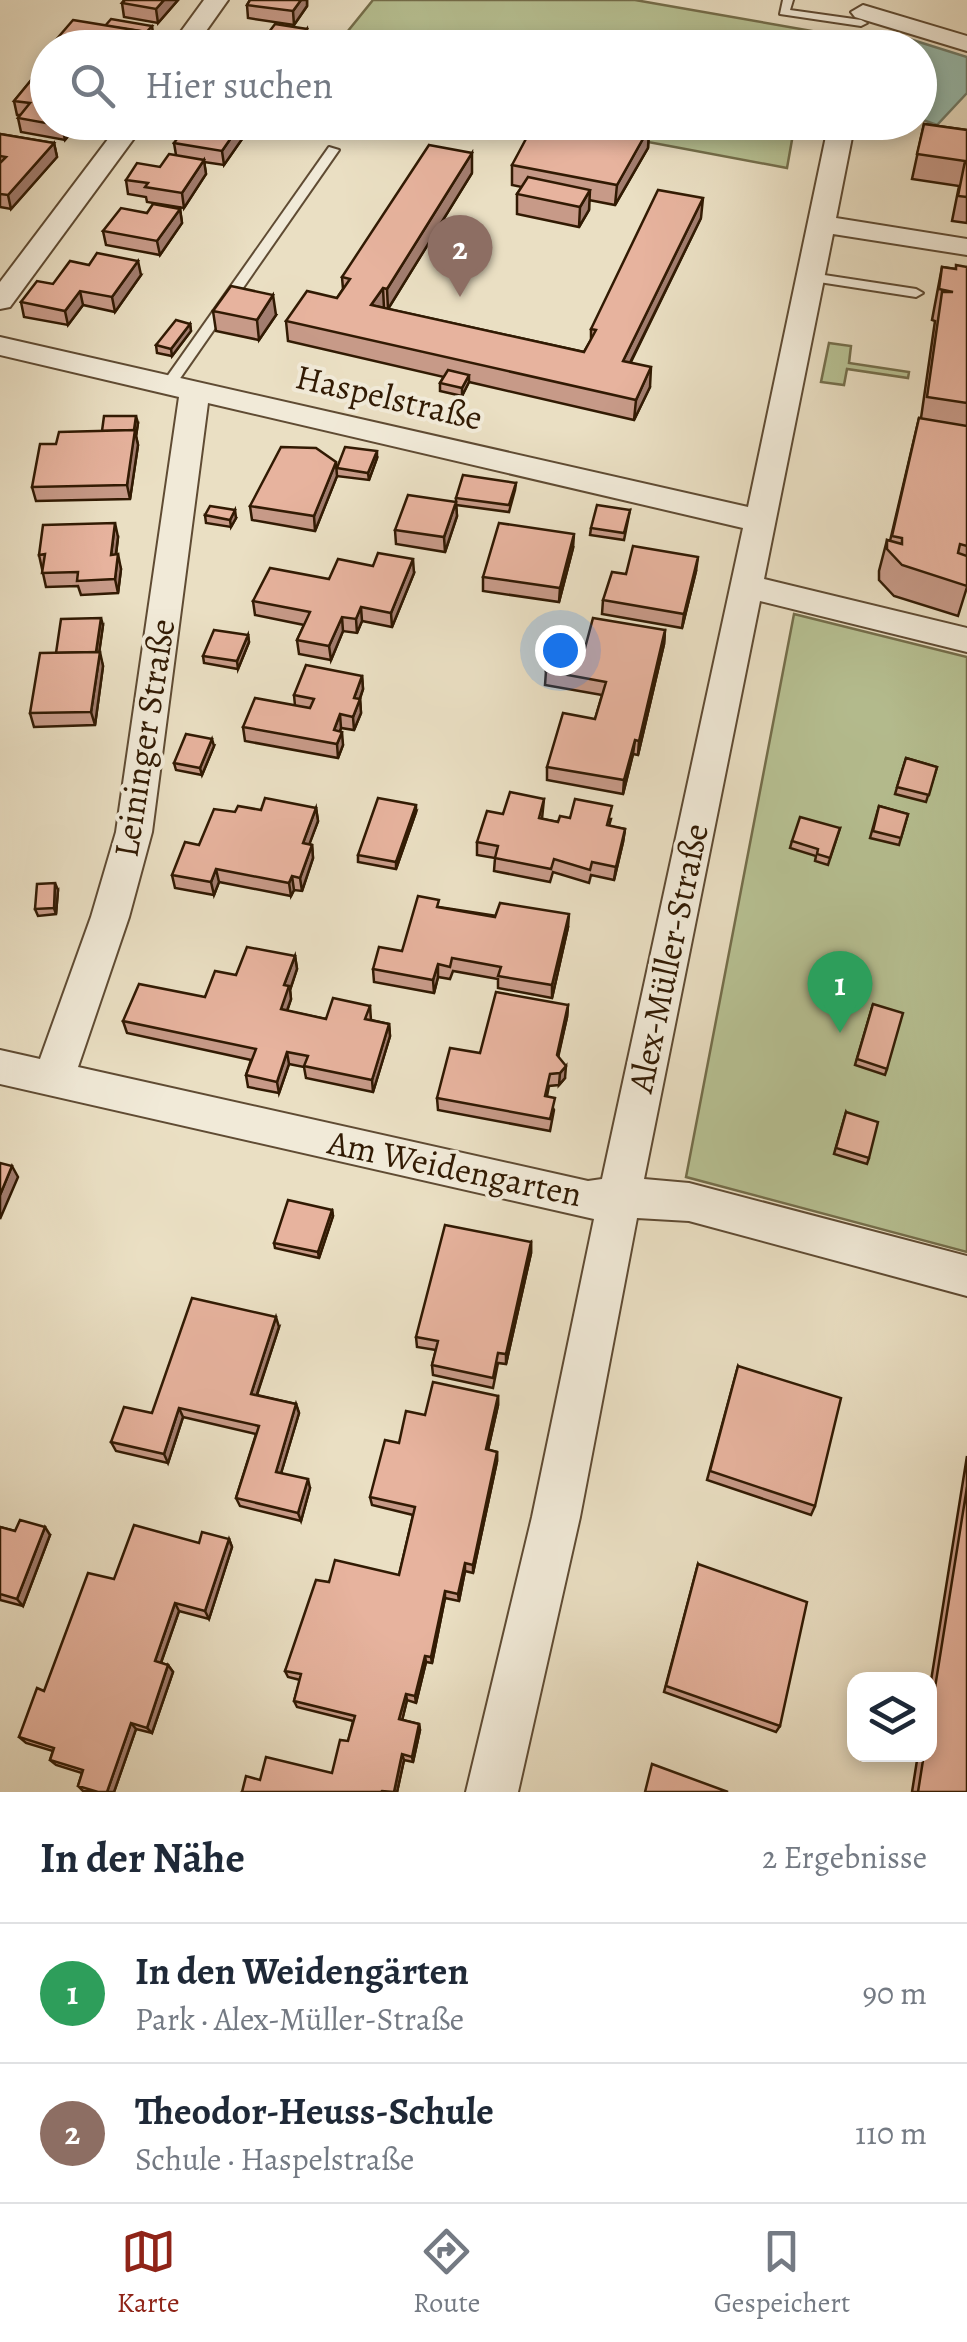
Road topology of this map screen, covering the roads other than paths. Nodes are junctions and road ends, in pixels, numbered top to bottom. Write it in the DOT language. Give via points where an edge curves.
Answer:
graph roads {
  1 [pos="216,0"];
  2 [pos="788,0"];
  3 [pos="861,21"];
  4 [pos="194,30"];
  5 [pos="902,30"];
  6 [pos="937,37"];
  7 [pos="967,44"];
  8 [pos="121,140"];
  9 [pos="838,140"];
  10 [pos="333,150"];
  11 [pos="822,224"];
  12 [pos="967,248"];
  13 [pos="811,277"];
  14 [pos="916,293"];
  15 [pos="0,301"];
  16 [pos="0,346"];
  17 [pos="182,387"];
  18 [pos="761,521"];
  19 [pos="747,586"];
  20 [pos="967,640"];
  21 [pos="0,1066"];
  22 [pos="54,1077"];
  23 [pos="619,1197"];
  24 [pos="967,1276"];
  25 [pos="492,1792"];
  1 -- 4 [label="street"];
  2 -- 3 [label="lane" via="784,12"];
  3 -- 5 [label="street"];
  6 -- 7 [label="street"];
  8 -- 15 [label="street"];
  9 -- 11 [label="street, Alex-Müller-Straße"];
  10 -- 17 [label="lane"];
  11 -- 12 [label="street"];
  11 -- 13 [label="street, Alex-Müller-Straße"];
  13 -- 14 [label="lane"];
  13 -- 18 [label="street, Alex-Müller-Straße"];
  16 -- 17 [label="street, Haspelstraße"];
  17 -- 18 [label="street, Haspelstraße"];
  17 -- 22 [label="street, Leininger Straße" via="134,832"];
  18 -- 19 [label="street, Alex-Müller-Straße"];
  19 -- 20 [label="street"];
  19 -- 23 [label="street, Alex-Müller-Straße"];
  21 -- 22 [label="street, Am Weidengarten"];
  22 -- 23 [label="street, Am Weidengarten" via="588,1200"];
  23 -- 24 [label="street, Am Weidengarten" via="689,1202"];
  23 -- 25 [label="street, Alex-Müller-Straße"];
}
